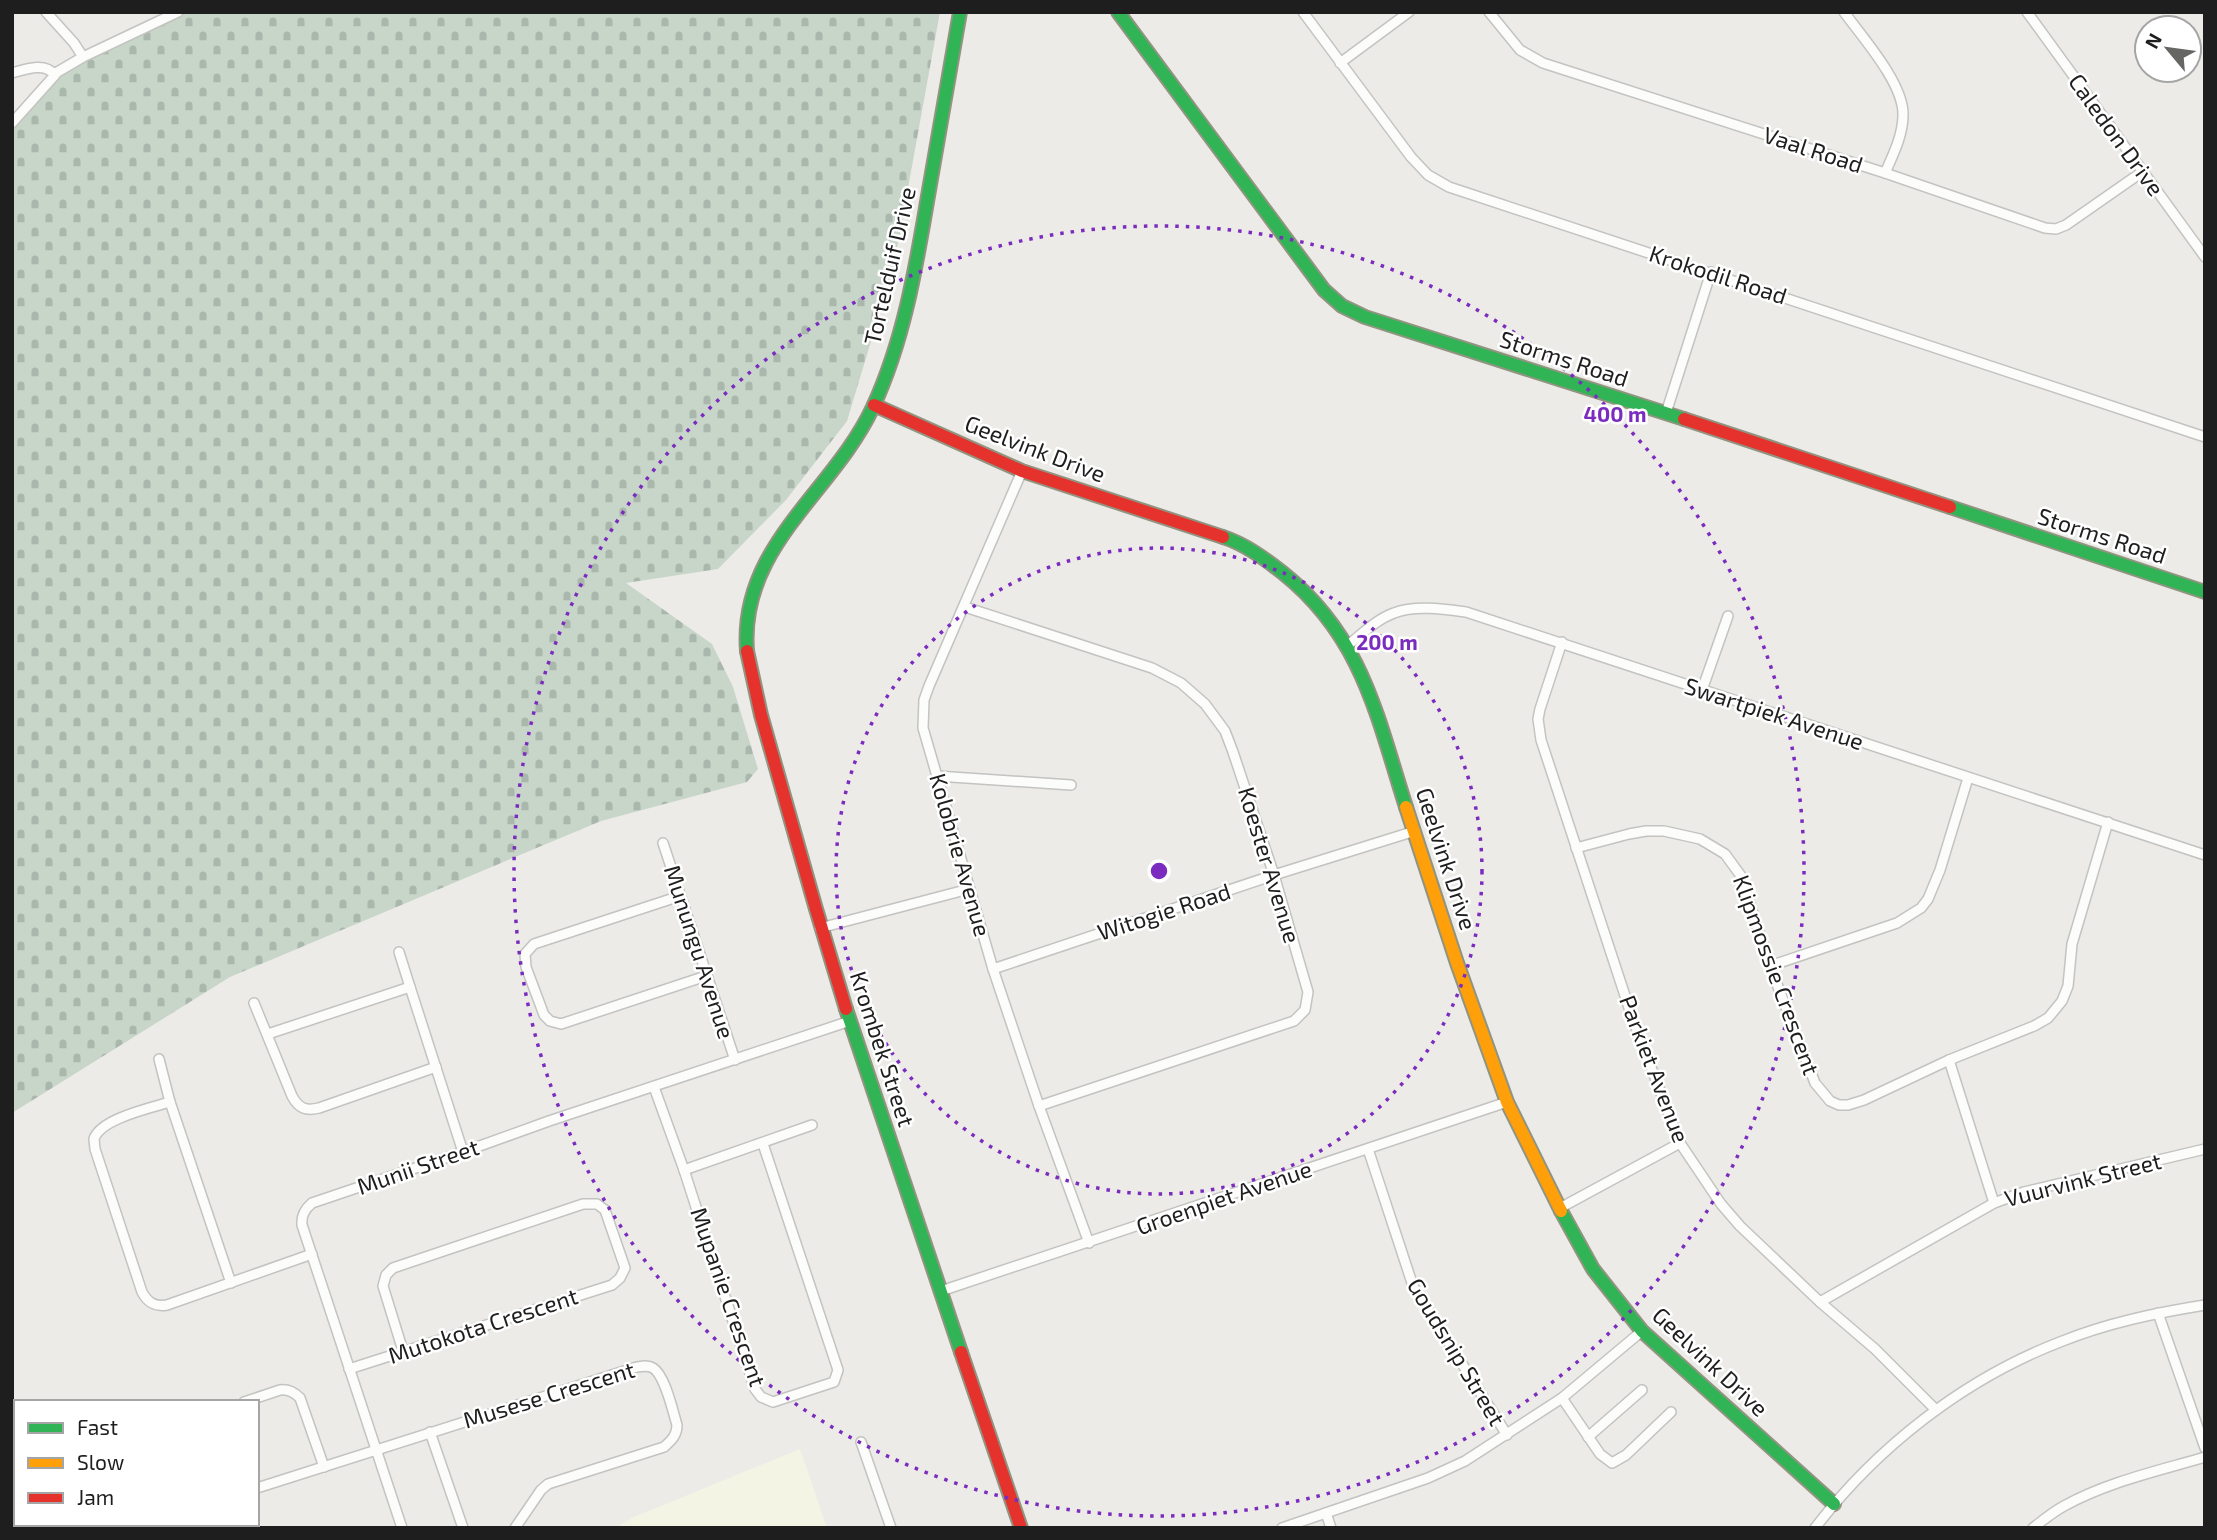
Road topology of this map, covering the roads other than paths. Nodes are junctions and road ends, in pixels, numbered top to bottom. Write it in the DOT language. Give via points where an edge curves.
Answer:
graph roads {
  1 [pos="46,12"];
  2 [pos="178,12"];
  3 [pos="960,12"];
  4 [pos="1118,12"];
  5 [pos="1303,12"];
  6 [pos="1409,12"];
  7 [pos="1489,12"];
  8 [pos="1844,12"];
  9 [pos="2027,12"];
  10 [pos="83,57"];
  11 [pos="1340,63"];
  12 [pos="12,73"];
  13 [pos="54,74"];
  14 [pos="12,123"];
  15 [pos="2142,172"];
  16 [pos="1885,173"];
  17 [pos="2205,257"];
  18 [pos="1711,272"];
  19 [pos="874,405"];
  20 [pos="1666,413"];
  21 [pos="2205,437"];
  22 [pos="1023,471"];
  23 [pos="758,575"];
  24 [pos="2205,592"];
  25 [pos="965,607"];
  26 [pos="1728,616"];
  27 [pos="1562,642"];
  28 [pos="1348,645"];
  29 [pos="1702,690"];
  30 [pos="937,776"];
  31 [pos="1968,778"];
  32 [pos="1071,785"];
  33 [pos="2108,822"];
  34 [pos="1415,831"];
  35 [pos="663,843"];
  36 [pos="1576,848"];
  37 [pos="2205,855"];
  38 [pos="1273,875"];
  39 [pos="969,889"];
  40 [pos="680,895"];
  41 [pos="820,928"];
  42 [pos="400,952"];
  43 [pos="1770,966"];
  44 [pos="993,969"];
  45 [pos="706,975"];
  46 [pos="410,987"];
  47 [pos="254,1003"];
  48 [pos="850,1021"];
  49 [pos="268,1034"];
  50 [pos="159,1059"];
  51 [pos="735,1060"];
  52 [pos="1950,1060"];
  53 [pos="436,1067"];
  54 [pos="654,1087"];
  55 [pos="170,1101"];
  56 [pos="1507,1102"];
  57 [pos="1039,1106"];
  58 [pos="812,1125"];
  59 [pos="763,1143"];
  60 [pos="1680,1143"];
  61 [pos="1367,1149"];
  62 [pos="2205,1149"];
  63 [pos="463,1152"];
  64 [pos="684,1170"];
  65 [pos="1994,1203"];
  66 [pos="1560,1208"];
  67 [pos="1089,1243"];
  68 [pos="312,1254"];
  69 [pos="230,1283"];
  70 [pos="941,1292"];
  71 [pos="1820,1302"];
  72 [pos="2205,1305"];
  73 [pos="2158,1313"];
  74 [pos="1642,1331"];
  75 [pos="403,1351"];
  76 [pos="349,1369"];
  77 [pos="1642,1390"];
  78 [pos="1562,1398"];
  79 [pos="250,1400"];
  80 [pos="1936,1410"];
  81 [pos="1671,1412"];
  82 [pos="430,1432"];
  83 [pos="1507,1435"];
  84 [pos="1588,1437"];
  85 [pos="861,1441"];
  86 [pos="2205,1448"];
  87 [pos="376,1450"];
  88 [pos="2205,1457"];
  89 [pos="324,1466"];
  90 [pos="259,1487"];
  91 [pos="1834,1504"];
  92 [pos="1326,1513"];
  93 [pos="402,1528"];
  94 [pos="463,1528"];
  95 [pos="515,1528"];
  96 [pos="891,1528"];
  97 [pos="1021,1528"];
  98 [pos="1282,1528"];
  99 [pos="1331,1528"];
  100 [pos="1815,1528"];
  101 [pos="2033,1528"];
  1 -- 10 [label="street"];
  2 -- 10 [label="street"];
  3 -- 19 [label="street, Tortelduif Drive" via="914,280"];
  4 -- 20 [label="street, Storms Road" via="1324,290 1342,306"];
  5 -- 11 [label="street, Krokodil Road"];
  6 -- 11 [label="street"];
  7 -- 16 [label="street, Vaal Road" via="1520,50 1543,63"];
  8 -- 16 [label="street" via="1900,93 1902,128"];
  9 -- 15 [label="street, Caledon Drive"];
  10 -- 13 [label="street"];
  11 -- 18 [label="street, Krokodil Road" via="1411,157 1438,181"];
  12 -- 13 [label="street" via="43,68"];
  13 -- 14 [label="street"];
  15 -- 16 [label="street, Vaal Road" via="2056,229 2032,225"];
  15 -- 17 [label="street, Caledon Drive"];
  18 -- 20 [label="street"];
  18 -- 21 [label="street, Krokodil Road"];
  19 -- 22 [label="street, Geelvink Drive"];
  19 -- 23 [label="street, Tortelduif Drive" via="853,444 784,532"];
  20 -- 24 [label="street, Storms Road"];
  22 -- 25 [label="street, Kolobrie Avenue"];
  22 -- 28 [label="street, Geelvink Drive" via="1213,533 1250,550 1303,589"];
  23 -- 41 [label="street, Krombek Street" via="748,612 749,667"];
  25 -- 30 [label="street, Kolobrie Avenue" via="923,700 923,728"];
  25 -- 38 [label="street, Koester Avenue" via="1152,668 1194,693 1225,731"];
  26 -- 29 [label="street"];
  27 -- 28 [label="street, Swartpiek Avenue" via="1466,612 1418,609 1395,612"];
  27 -- 29 [label="street, Swartpiek Avenue"];
  27 -- 36 [label="street, Parkiet Avenue" via="1540,709 1539,730"];
  28 -- 34 [label="street, Geelvink Drive" via="1374,702"];
  29 -- 31 [label="street, Swartpiek Avenue"];
  30 -- 32 [label="street"];
  30 -- 39 [label="street, Kolobrie Avenue"];
  31 -- 33 [label="street, Swartpiek Avenue"];
  31 -- 43 [label="street" via="1940,870 1922,908 1897,923"];
  33 -- 37 [label="street, Swartpiek Avenue"];
  33 -- 52 [label="street, Klipmossie Crescent" via="2070,952 2070,979 2062,1001 2042,1023"];
  34 -- 38 [label="street, Witogie Road"];
  34 -- 56 [label="street, Geelvink Drive"];
  35 -- 40 [label="street, Munungu Avenue"];
  36 -- 43 [label="street, Klipmossie Crescent" via="1646,831 1664,831 1713,846 1737,868"];
  36 -- 60 [label="street, Parkiet Avenue"];
  38 -- 44 [label="street, Witogie Road"];
  38 -- 57 [label="street, Koester Avenue" via="1308,992 1305,1010 1298,1018"];
  39 -- 41 [label="street"];
  39 -- 44 [label="street, Kolobrie Avenue"];
  40 -- 45 [label="street, Munungu Avenue"];
  40 -- 45 [label="street" via="534,944 526,954 526,967 544,1015 561,1024"];
  41 -- 48 [label="street, Krombek Street"];
  42 -- 46 [label="street"];
  43 -- 52 [label="street, Klipmossie Crescent" via="1815,1083 1830,1101 1849,1105 1864,1100"];
  44 -- 57 [label="street, Kolobrie Avenue"];
  45 -- 51 [label="street, Munungu Avenue"];
  46 -- 49 [label="street"];
  46 -- 53 [label="street"];
  47 -- 49 [label="street"];
  48 -- 51 [label="street, Munii Street"];
  48 -- 70 [label="street, Krombek Street"];
  49 -- 53 [label="street" via="292,1096 307,1110"];
  50 -- 55 [label="street"];
  51 -- 54 [label="street, Munii Street"];
  52 -- 65 [label="street"];
  53 -- 63 [label="street"];
  54 -- 63 [label="street, Munii Street"];
  54 -- 64 [label="street, Mupanie Crescent"];
  55 -- 69 [label="street"];
  55 -- 69 [label="street" via="106,1124 94,1135 120,1227 142,1292 152,1304 167,1305"];
  56 -- 61 [label="street, Groenpiet Avenue"];
  56 -- 66 [label="street, Geelvink Drive"];
  57 -- 67 [label="street, Kolobrie Avenue"];
  58 -- 59 [label="street"];
  59 -- 64 [label="street"];
  59 -- 64 [label="street, Mupanie Crescent" via="838,1370 834,1382 781,1401 767,1400 755,1389"];
  60 -- 66 [label="street"];
  60 -- 71 [label="street, Parkiet Avenue" via="1740,1226"];
  61 -- 67 [label="street, Groenpiet Avenue"];
  61 -- 83 [label="street, Goudsnip Street" via="1413,1286"];
  62 -- 65 [label="street, Vuurvink Street"];
  63 -- 68 [label="street, Munii Street" via="312,1203 302,1220"];
  65 -- 71 [label="street, Vuurvink Street"];
  66 -- 74 [label="street, Geelvink Drive" via="1589,1262"];
  67 -- 70 [label="street, Groenpiet Avenue"];
  68 -- 69 [label="street"];
  68 -- 76 [label="street, Munii Street"];
  70 -- 97 [label="street, Krombek Street"];
  71 -- 80 [label="street, Parkiet Avenue"];
  72 -- 73 [label="street"];
  73 -- 80 [label="street" via="2039,1350"];
  73 -- 86 [label="street"];
  74 -- 78 [label="street"];
  74 -- 91 [label="street, Geelvink Drive"];
  75 -- 75 [label="street, Mutokota Crescent" via="383,1286 393,1268 583,1204 602,1207 608,1215 624,1263 616,1282"];
  75 -- 76 [label="street, Mutokota Crescent"];
  76 -- 87 [label="street, Munii Street"];
  77 -- 84 [label="street"];
  78 -- 83 [label="street"];
  78 -- 84 [label="street"];
  79 -- 89 [label="street" via="280,1390 297,1395"];
  80 -- 91 [label="street" via="1889,1448"];
  81 -- 84 [label="street" via="1612,1463"];
  82 -- 87 [label="street, Musese Crescent"];
  82 -- 94 [label="street"];
  82 -- 95 [label="street, Musese Crescent" via="637,1367 655,1369 677,1426 671,1441 548,1483"];
  83 -- 92 [label="street" via="1452,1468"];
  85 -- 96 [label="street"];
  87 -- 89 [label="street, Musese Crescent"];
  87 -- 93 [label="street, Munii Street"];
  88 -- 101 [label="street" via="2094,1492 2061,1507"];
  89 -- 90 [label="street, Musese Crescent"];
  91 -- 100 [label="street"];
  92 -- 98 [label="street"];
  92 -- 99 [label="street"];
}
